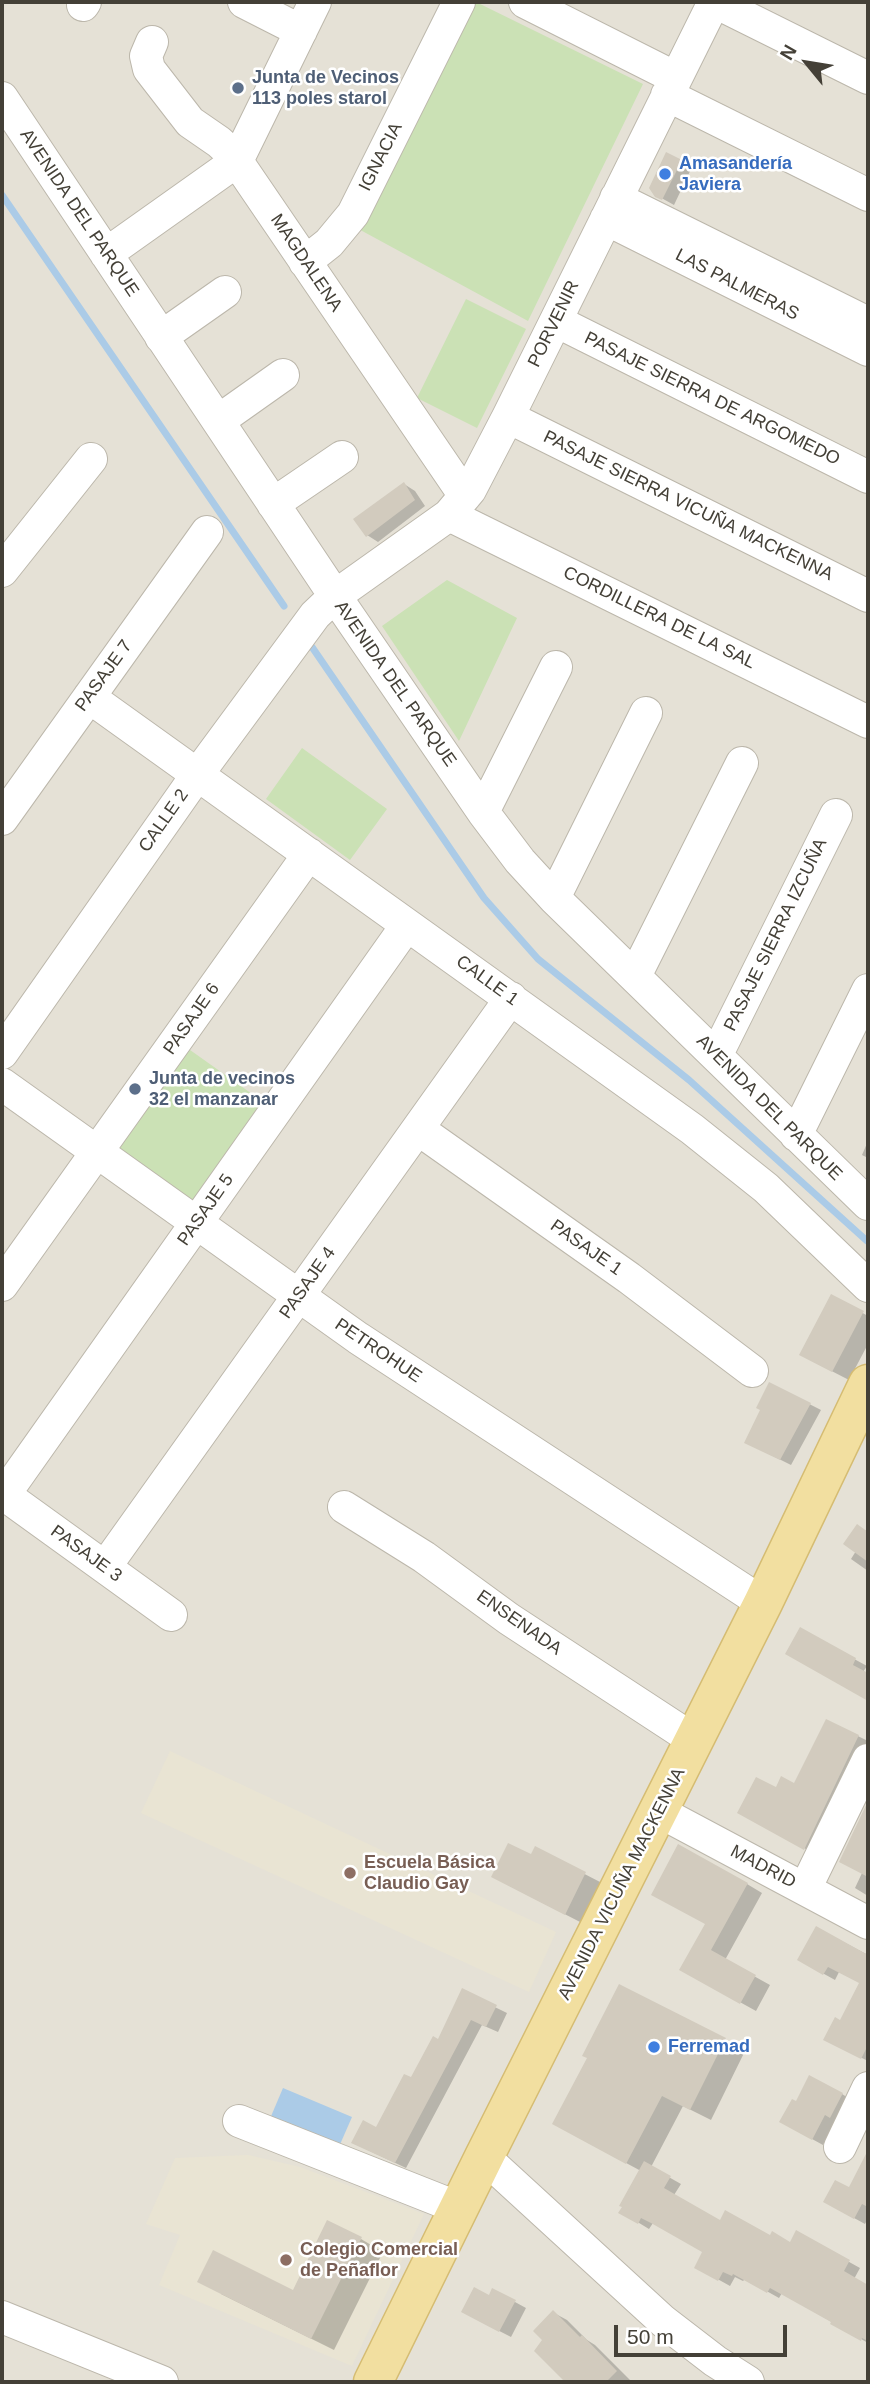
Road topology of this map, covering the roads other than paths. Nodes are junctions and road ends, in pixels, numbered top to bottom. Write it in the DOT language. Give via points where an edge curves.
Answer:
graph roads {
  1 [pos="244,2"];
  2 [pos="315,2"];
  3 [pos="459,2"];
  4 [pos="524,2"];
  5 [pos="715,2"];
  6 [pos="301,31"];
  7 [pos="152,42"];
  8 [pos="868,78"];
  9 [pos="672,86"];
  10 [pos="2,98"];
  11 [pos="237,161"];
  12 [pos="868,195"];
  13 [pos="611,209"];
  14 [pos="106,254"];
  15 [pos="305,262"];
  16 [pos="225,292"];
  17 [pos="556,321"];
  18 [pos="868,323"];
  19 [pos="161,337"];
  20 [pos="868,351"];
  21 [pos="282,374"];
  22 [pos="508,416"];
  23 [pos="218,422"];
  24 [pos="342,457"];
  25 [pos="91,459"];
  26 [pos="868,477"];
  27 [pos="273,504"];
  28 [pos="457,505"];
  29 [pos="206,532"];
  30 [pos="2,571"];
  31 [pos="335,596"];
  32 [pos="868,596"];
  33 [pos="556,667"];
  34 [pos="89,698"];
  35 [pos="646,713"];
  36 [pos="868,722"];
  37 [pos="742,763"];
  38 [pos="197,775"];
  39 [pos="483,812"];
  40 [pos="836,815"];
  41 [pos="2,819"];
  42 [pos="309,854"];
  43 [pos="554,898"];
  44 [pos="407,925"];
  45 [pos="635,976"];
  46 [pos="868,990"];
  47 [pos="511,998"];
  48 [pos="2,1053"];
  49 [pos="716,1056"];
  50 [pos="2,1084"];
  51 [pos="418,1129"];
  52 [pos="796,1135"];
  53 [pos="97,1152"];
  54 [pos="868,1204"];
  55 [pos="196,1223"];
  56 [pos="2,1286"];
  57 [pos="868,1286"];
  58 [pos="299,1296"];
  59 [pos="752,1371"];
  60 [pos="868,1384"];
  61 [pos="3,1494"];
  62 [pos="344,1507"];
  63 [pos="105,1567"];
  64 [pos="763,1604"];
  65 [pos="171,1615"];
  66 [pos="694,1740"];
  67 [pos="868,1760"];
  68 [pos="658,1811"];
  69 [pos="804,1889"];
  70 [pos="868,1923"];
  71 [pos="868,2088"];
  72 [pos="239,2121"];
  73 [pos="852,2137"];
  74 [pos="484,2157"];
  75 [pos="459,2208"];
  76 [pos="2,2317"];
  77 [pos="162,2382"];
  78 [pos="373,2382"];
  79 [pos="748,2382"];
  1 -- 6 [label="street"];
  2 -- 6 [label="street"];
  3 -- 15 [label="street, IGNACIA" via="353,214 329,243"];
  4 -- 9 [label="street"];
  5 -- 8 [label="street"];
  5 -- 9 [label="street, PORVENIR"];
  6 -- 11 [label="street"];
  7 -- 11 [label="street, MAGDALENA" via="146,57 149,69 181,113"];
  9 -- 12 [label="street"];
  9 -- 13 [label="street, PORVENIR"];
  10 -- 14 [label="street, AVENIDA DEL PARQUE"];
  11 -- 14 [label="street"];
  11 -- 15 [label="street, MAGDALENA"];
  13 -- 17 [label="street, PORVENIR"];
  13 -- 18 [label="street, LAS PALMERAS"];
  13 -- 20 [label="street, LAS PALMERAS"];
  14 -- 19 [label="street, AVENIDA DEL PARQUE"];
  15 -- 28 [label="street, MAGDALENA"];
  16 -- 19 [label="street"];
  17 -- 22 [label="street, PORVENIR"];
  17 -- 26 [label="street, PASAJE SIERRA DE ARGOMEDO"];
  19 -- 23 [label="street, AVENIDA DEL PARQUE"];
  21 -- 23 [label="street"];
  22 -- 28 [label="street, PORVENIR" via="480,473"];
  22 -- 32 [label="street, PASAJE SIERRA VICUÑA MACKENNA"];
  23 -- 27 [label="street, AVENIDA DEL PARQUE"];
  24 -- 27 [label="street"];
  25 -- 30 [label="street"];
  27 -- 31 [label="street, AVENIDA DEL PARQUE"];
  28 -- 31 [label="street, PORVENIR"];
  28 -- 36 [label="street, CORDILLERA DE LA SAL"];
  29 -- 34 [label="street, PASAJE 7"];
  31 -- 38 [label="street, CALLE 2" via="315,615"];
  31 -- 39 [label="street, AVENIDA DEL PARQUE"];
  33 -- 39 [label="street"];
  34 -- 38 [label="street, CALLE 1"];
  34 -- 41 [label="street, PASAJE 7"];
  35 -- 43 [label="street"];
  37 -- 45 [label="street"];
  38 -- 42 [label="street, CALLE 1"];
  38 -- 48 [label="street, CALLE 2"];
  39 -- 43 [label="street, AVENIDA DEL PARQUE"];
  40 -- 49 [label="street, PASAJE SIERRA IZCUÑA"];
  42 -- 44 [label="street, CALLE 1"];
  42 -- 53 [label="street, PASAJE 6"];
  43 -- 45 [label="street, AVENIDA DEL PARQUE"];
  44 -- 47 [label="street, CALLE 1"];
  44 -- 55 [label="street, PASAJE 5"];
  45 -- 49 [label="street, AVENIDA DEL PARQUE"];
  46 -- 52 [label="street"];
  47 -- 51 [label="street, PASAJE 4"];
  47 -- 57 [label="street, CALLE 1" via="734,1161"];
  49 -- 52 [label="street, AVENIDA DEL PARQUE"];
  50 -- 53 [label="street, PETROHUE"];
  51 -- 58 [label="street, PASAJE 4"];
  51 -- 59 [label="street, PASAJE 1"];
  52 -- 54 [label="street, AVENIDA DEL PARQUE"];
  53 -- 55 [label="street, PETROHUE"];
  53 -- 56 [label="street, PASAJE 6"];
  55 -- 58 [label="street, PETROHUE"];
  55 -- 61 [label="street, PASAJE 5"];
  58 -- 63 [label="street, PASAJE 4"];
  58 -- 64 [label="street, PETROHUE"];
  60 -- 64 [label="main road, AVENIDA VICUÑA MACKENNA"];
  61 -- 63 [label="street, PASAJE 3"];
  62 -- 66 [label="street, ENSENADA"];
  63 -- 65 [label="street, PASAJE 3"];
  64 -- 66 [label="main road, AVENIDA VICUÑA MACKENNA"];
  66 -- 68 [label="main road, AVENIDA VICUÑA MACKENNA"];
  67 -- 69 [label="street"];
  68 -- 69 [label="street, MADRID"];
  68 -- 74 [label="main road, AVENIDA VICUÑA MACKENNA"];
  69 -- 70 [label="street, MADRID"];
  71 -- 73 [label="street"];
  72 -- 75 [label="street"];
  74 -- 75 [label="main road, AVENIDA VICUÑA MACKENNA"];
  74 -- 79 [label="street" via="663,2320"];
  75 -- 78 [label="main road, AVENIDA VICUÑA MACKENNA"];
  76 -- 77 [label="street"];
}
